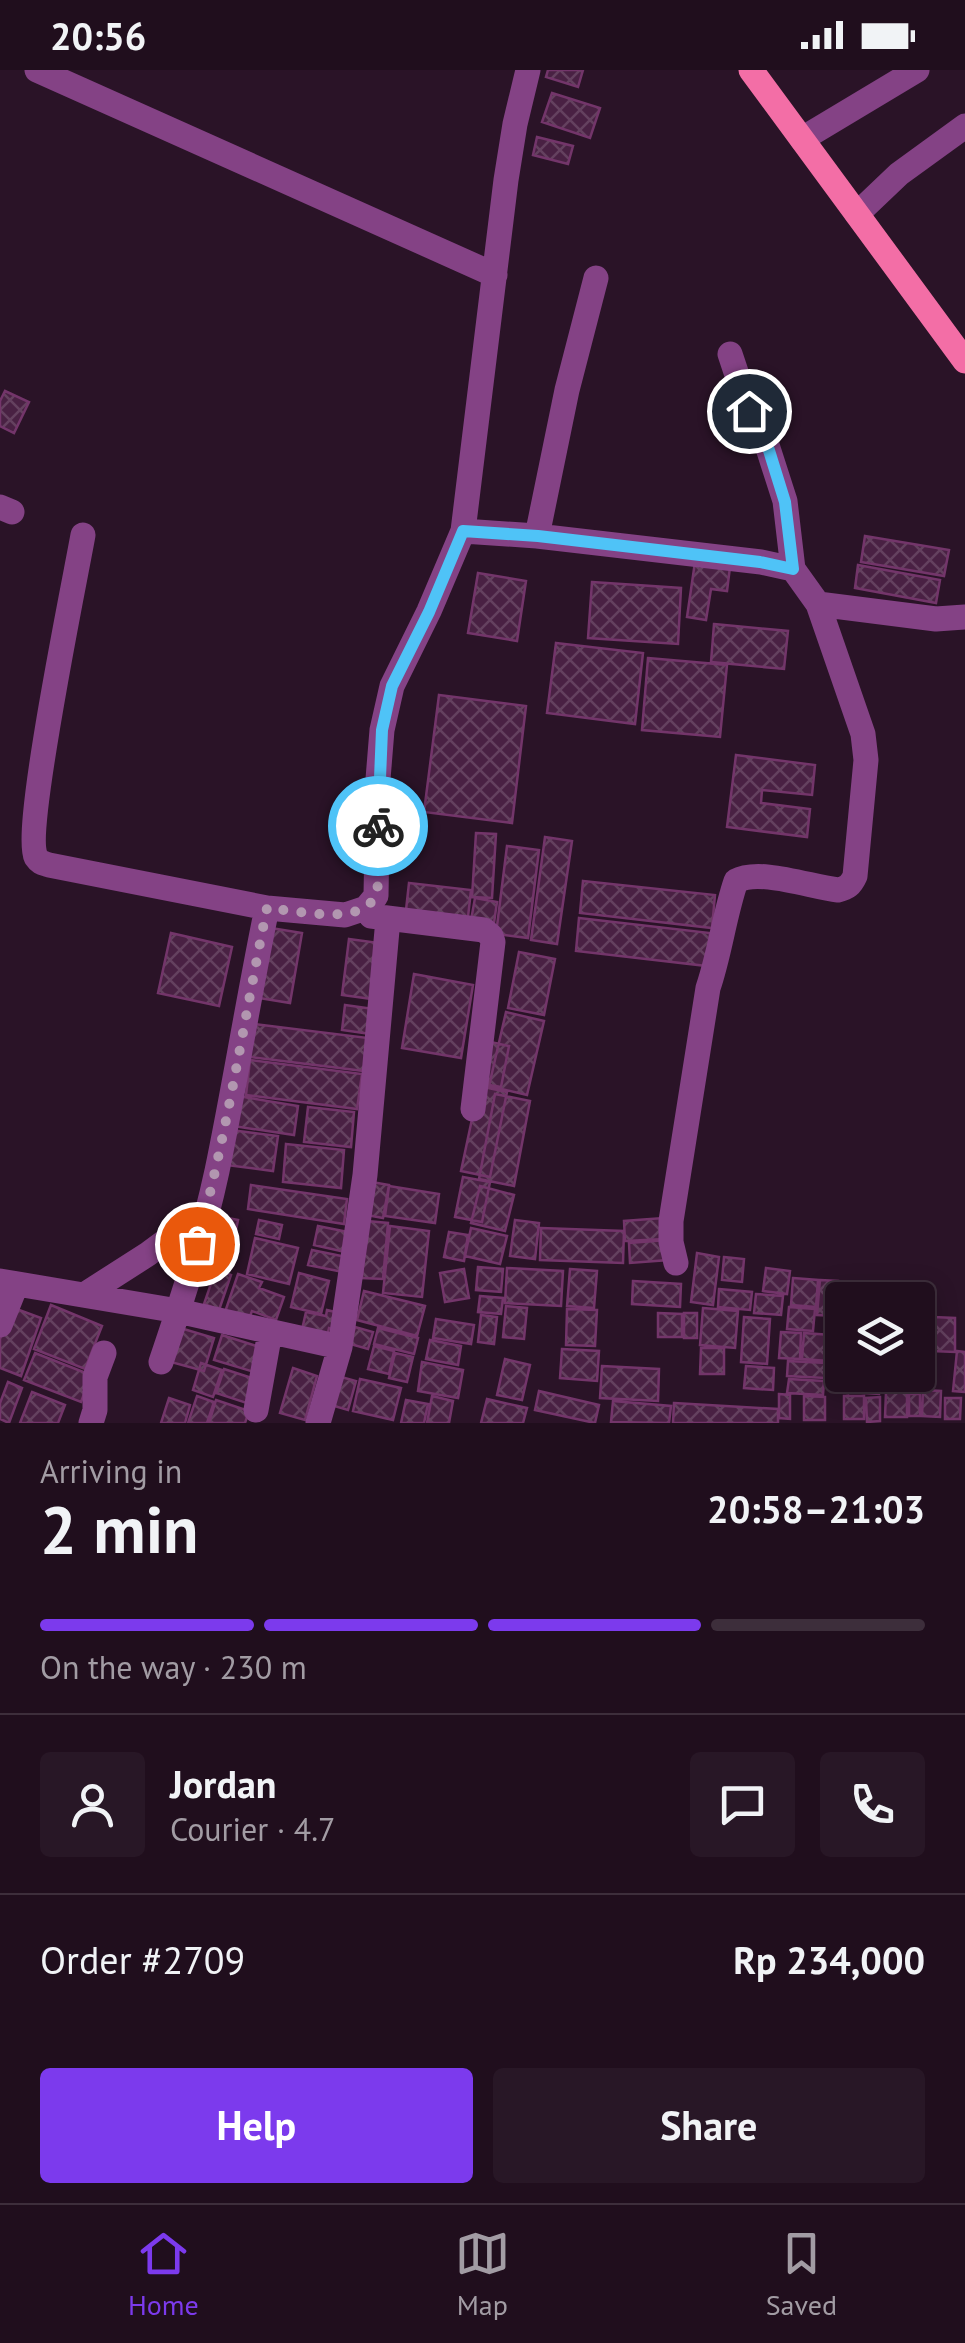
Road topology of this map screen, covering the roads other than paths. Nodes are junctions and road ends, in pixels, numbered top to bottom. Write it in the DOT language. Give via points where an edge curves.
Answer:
graph roads {
  1 [pos="36,70"];
  2 [pos="528,70"];
  3 [pos="751,70"];
  4 [pos="917,70"];
  5 [pos="965,126"];
  6 [pos="802,139"];
  7 [pos="857,214"];
  8 [pos="496,275"];
  9 [pos="596,278"];
  10 [pos="730,354"];
  11 [pos="965,361"];
  12 [pos="463,531"];
  13 [pos="83,535"];
  14 [pos="538,536"];
  15 [pos="793,569"];
  16 [pos="818,604"];
  17 [pos="965,616"];
  18 [pos="267,908"];
  19 [pos="377,914"];
  20 [pos="473,1109"];
  21 [pos="206,1210"];
  22 [pos="676,1264"];
  23 [pos="8,1283"];
  24 [pos="84,1294"];
  25 [pos="178,1312"];
  26 [pos="0,1325"];
  27 [pos="270,1332"];
  28 [pos="340,1348"];
  29 [pos="104,1353"];
  30 [pos="161,1362"];
  31 [pos="256,1410"];
  32 [pos="91,1423"];
  33 [pos="318,1423"];
  1 -- 8 [label="street"];
  2 -- 8 [label="street"];
  3 -- 6 [label="main road"];
  4 -- 6 [label="street"];
  5 -- 7 [label="street"];
  6 -- 7 [label="main road"];
  7 -- 11 [label="main road"];
  8 -- 12 [label="street"];
  9 -- 14 [label="street"];
  10 -- 15 [label="street" via="785,502"];
  12 -- 14 [label="street"];
  12 -- 19 [label="street" via="392,686 382,730"];
  13 -- 18 [label="street" via="40,777 36,858"];
  14 -- 15 [label="street"];
  15 -- 16 [label="street"];
  16 -- 17 [label="street" via="936,619"];
  16 -- 22 [label="street" via="863,734 856,876 838,890 758,876 736,881 708,988 674,1202"];
  18 -- 19 [label="street"];
  18 -- 21 [label="street"];
  19 -- 20 [label="street" via="491,936"];
  19 -- 28 [label="street" via="365,1176"];
  21 -- 24 [label="street"];
  21 -- 25 [label="street"];
  23 -- 24 [label="street"];
  23 -- 26 [label="street"];
  24 -- 25 [label="street"];
  25 -- 27 [label="street"];
  25 -- 30 [label="street"];
  27 -- 28 [label="street"];
  27 -- 31 [label="street"];
  28 -- 33 [label="street"];
  29 -- 32 [label="street"];
}
